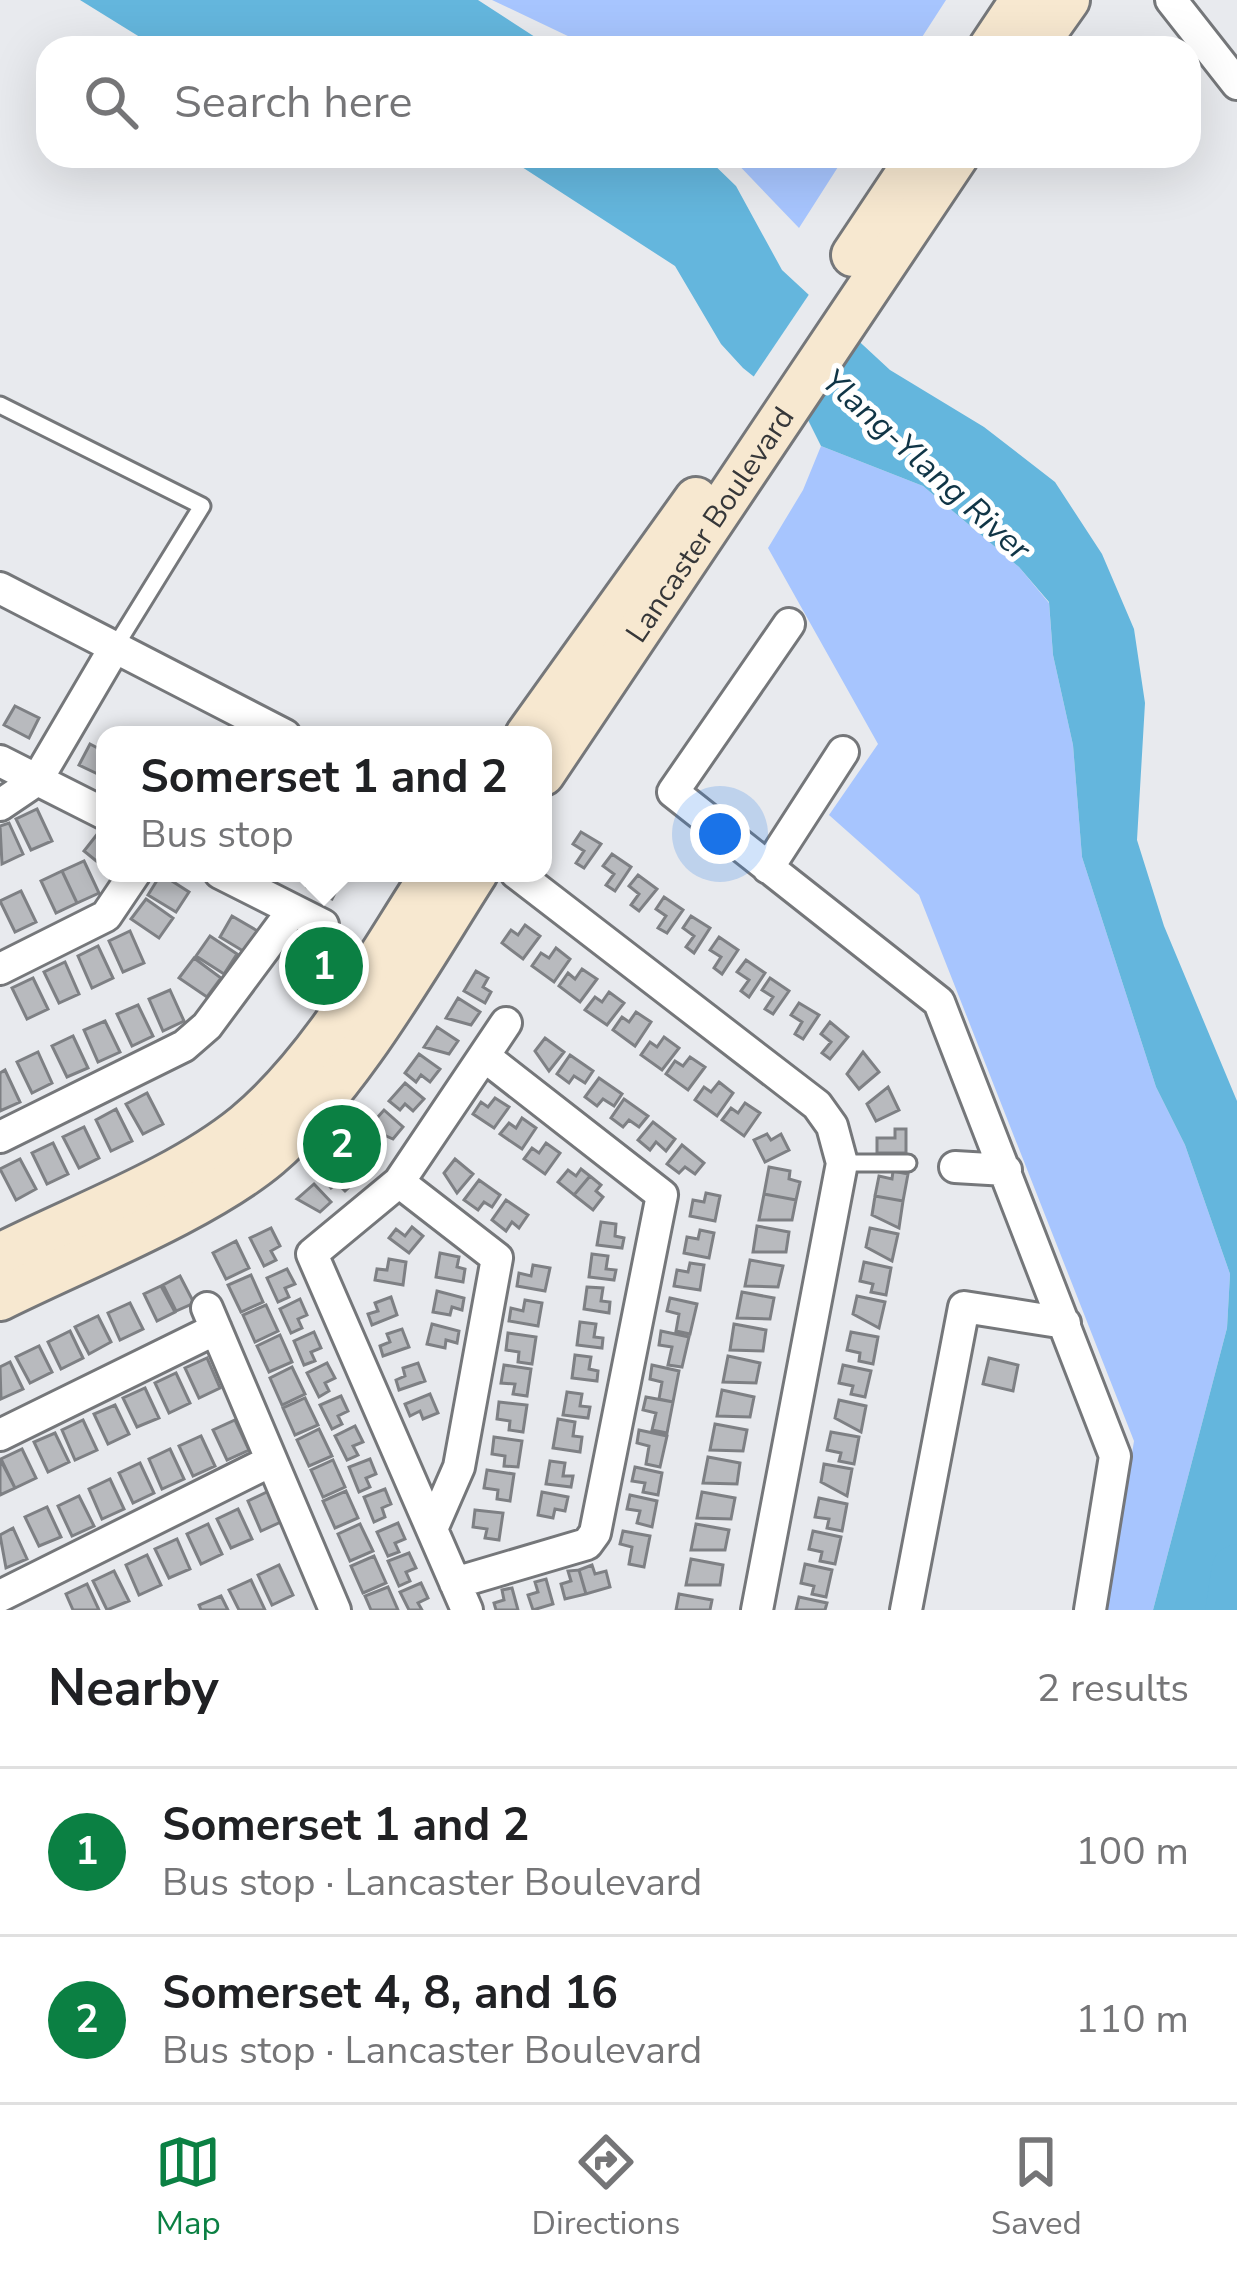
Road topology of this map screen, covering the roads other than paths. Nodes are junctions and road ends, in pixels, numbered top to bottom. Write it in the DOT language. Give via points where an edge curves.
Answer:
graph roads {
  1 [pos="1022,0"];
  2 [pos="1068,0"];
  3 [pos="1171,0"];
  4 [pos="998,36"];
  5 [pos="1042,36"];
  6 [pos="1199,36"];
  7 [pos="1201,38"];
  8 [pos="1237,84"];
  9 [pos="913,168"];
  10 [pos="947,168"];
  11 [pos="861,268"];
  12 [pos="0,405"];
  13 [pos="770,418"];
  14 [pos="0,587"];
  15 [pos="789,624"];
  16 [pos="115,647"];
  17 [pos="269,726"];
  18 [pos="534,726"];
  19 [pos="843,752"];
  20 [pos="552,760"];
  21 [pos="0,761"];
  22 [pos="37,780"];
  23 [pos="0,805"];
  24 [pos="96,810"];
  25 [pos="768,868"];
  26 [pos="129,882"];
  27 [pos="238,882"];
  28 [pos="427,882"];
  29 [pos="470,882"];
  30 [pos="528,882"];
  31 [pos="293,910"];
  32 [pos="322,925"];
  33 [pos="0,969"];
  34 [pos="506,1023"];
  35 [pos="484,1056"];
  36 [pos="0,1137"];
  37 [pos="842,1163"];
  38 [pos="908,1163"];
  39 [pos="955,1167"];
  40 [pos="1006,1170"];
  41 [pos="400,1182"];
  42 [pos="0,1255"];
  43 [pos="0,1299"];
  44 [pos="1065,1323"];
  45 [pos="0,1435"];
  46 [pos="271,1461"];
  47 [pos="432,1529"];
  48 [pos="0,1596"];
  49 [pos="461,1597"];
  50 [pos="323,1606"];
  51 [pos="757,1610"];
  52 [pos="906,1610"];
  53 [pos="1090,1610"];
  1 -- 4 [label="main road"];
  2 -- 5 [label="main road"];
  3 -- 6 [label="street"];
  7 -- 8 [label="street"];
  9 -- 11 [label="main road, Lancaster Boulevard"];
  10 -- 11 [label="main road, Lancaster Boulevard"];
  11 -- 13 [label="main road, Lancaster Boulevard"];
  12 -- 16 [label="lane" via="202,506"];
  13 -- 18 [label="main road, Lancaster Boulevard"];
  13 -- 20 [label="main road, Lancaster Boulevard"];
  14 -- 16 [label="street"];
  15 -- 25 [label="street" via="673,792"];
  16 -- 17 [label="street"];
  16 -- 22 [label="street"];
  19 -- 25 [label="street"];
  21 -- 22 [label="street"];
  22 -- 23 [label="street"];
  22 -- 24 [label="street"];
  25 -- 40 [label="street" via="939,1002"];
  26 -- 33 [label="street" via="106,916"];
  27 -- 31 [label="street"];
  28 -- 42 [label="main road" via="310,1051 244,1125 211,1150"];
  29 -- 43 [label="main road" via="323,1099 267,1158"];
  30 -- 37 [label="street" via="817,1105"];
  31 -- 32 [label="street"];
  31 -- 36 [label="street" via="208,1026 184,1046"];
  34 -- 35 [label="street"];
  35 -- 41 [label="street"];
  35 -- 49 [label="street" via="662,1195 595,1533 587,1544"];
  37 -- 38 [label="lane"];
  37 -- 51 [label="street"];
  39 -- 40 [label="street"];
  40 -- 44 [label="street"];
  41 -- 47 [label="street" via="496,1258 459,1467"];
  41 -- 47 [label="street" via="311,1254"];
  44 -- 52 [label="street" via="964,1307"];
  44 -- 53 [label="street" via="1115,1456"];
  45 -- 46 [label="street" via="212,1318"];
  46 -- 48 [label="street"];
  46 -- 50 [label="street"];
  47 -- 49 [label="street"];
}
